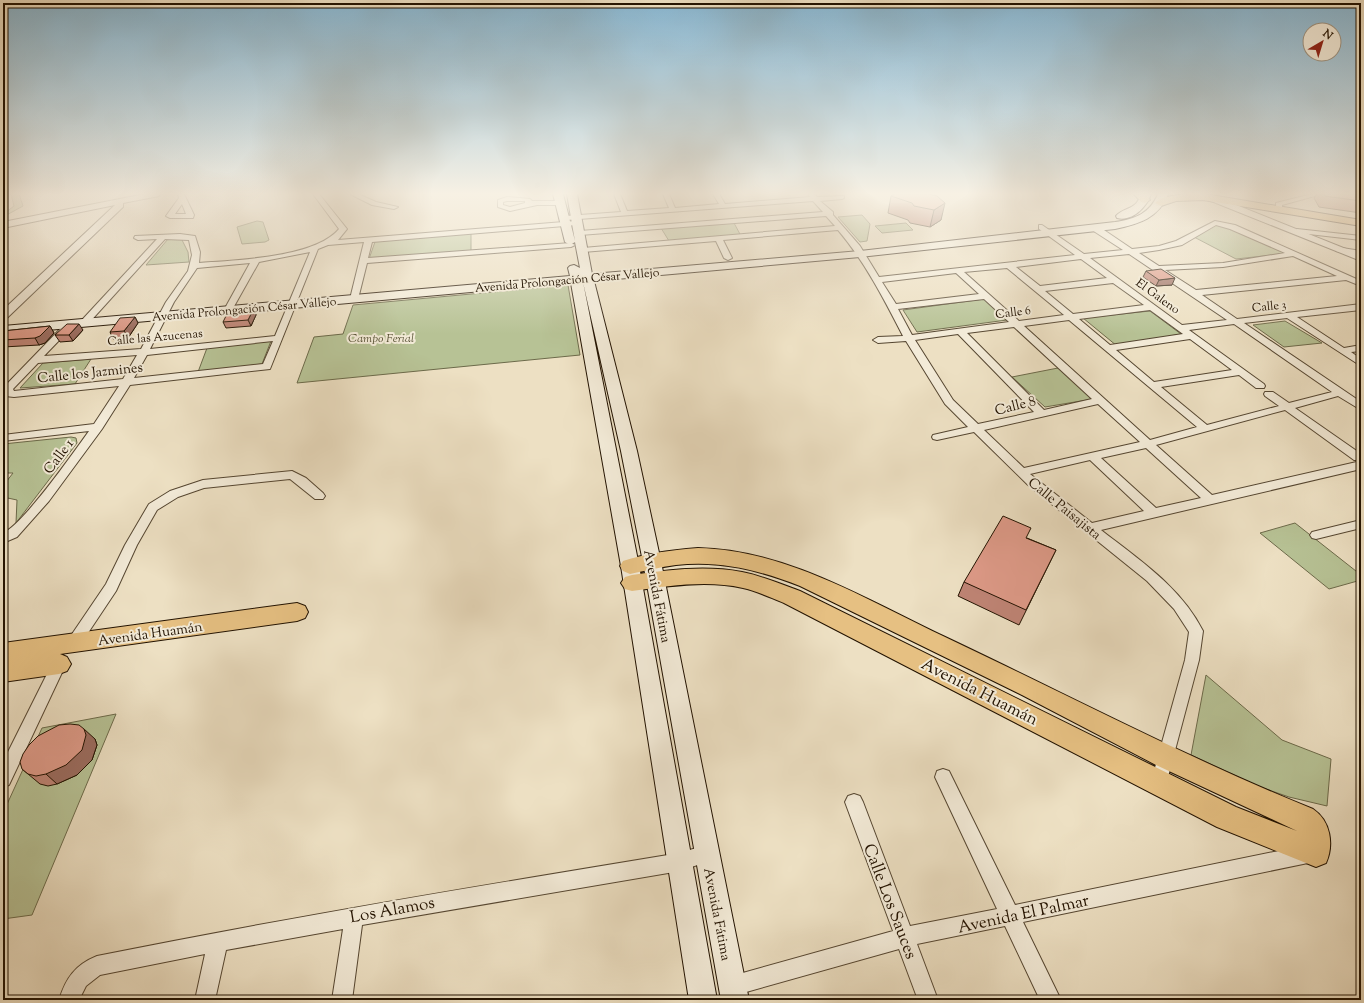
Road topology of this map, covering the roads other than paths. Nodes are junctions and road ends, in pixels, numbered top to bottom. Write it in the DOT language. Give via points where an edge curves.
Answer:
graph roads {
  1 [pos="719,240"];
  2 [pos="83,241"];
  3 [pos="159,241"];
  4 [pos="193,241"];
  5 [pos="331,241"];
  6 [pos="350,241"];
  7 [pos="369,241"];
  8 [pos="570,241"];
  9 [pos="581,241"];
  10 [pos="708,241"];
  11 [pos="851,241"];
  12 [pos="950,241"];
  13 [pos="1061,241"];
  14 [pos="1115,241"];
  15 [pos="1183,241"];
  16 [pos="1264,241"];
  17 [pos="1319,241"];
  18 [pos="1327,241"];
  19 [pos="69,242"];
  20 [pos="328,243"];
  21 [pos="571,246"];
  22 [pos="315,248"];
  23 [pos="1338,249"];
  24 [pos="583,250"];
  25 [pos="833,250"];
  26 [pos="859,251"];
  27 [pos="1132,252"];
  28 [pos="1358,253"];
  29 [pos="1294,254"];
  30 [pos="1082,256"];
  31 [pos="789,257"];
  32 [pos="728,258"];
  33 [pos="1361,258"];
  34 [pos="812,259"];
  35 [pos="256,260"];
  36 [pos="364,262"];
  37 [pos="1009,265"];
  38 [pos="194,266"];
  39 [pos="1157,268"];
  40 [pos="631,271"];
  41 [pos="958,271"];
  42 [pos="581,275"];
  43 [pos="1347,278"];
  44 [pos="876,280"];
  45 [pos="1114,280"];
  46 [pos="1361,284"];
  47 [pos="1038,289"];
  48 [pos="1195,294"];
  49 [pos="355,295"];
  50 [pos="986,296"];
  51 [pos="294,301"];
  52 [pos="3,302"];
  53 [pos="230,306"];
  54 [pos="893,307"];
  55 [pos="1151,307"];
  56 [pos="1361,307"];
  57 [pos="165,312"];
  58 [pos="3,316"];
  59 [pos="1289,316"];
  60 [pos="1071,317"];
  61 [pos="88,319"];
  62 [pos="3,322"];
  63 [pos="1236,322"];
  64 [pos="1017,324"];
  65 [pos="69,325"];
  66 [pos="1180,328"];
  67 [pos="3,330"];
  68 [pos="960,332"];
  69 [pos="1191,336"];
  70 [pos="279,338"];
  71 [pos="909,338"];
  72 [pos="878,340"];
  73 [pos="1108,348"];
  74 [pos="1361,348"];
  75 [pos="1342,351"];
  76 [pos="145,352"];
  77 [pos="611,352"];
  78 [pos="590,354"];
  79 [pos="34,360"];
  80 [pos="1361,363"];
  81 [pos="1240,372"];
  82 [pos="127,382"];
  83 [pos="1152,386"];
  84 [pos="1260,386"];
  85 [pos="1340,393"];
  86 [pos="1269,394"];
  87 [pos="1100,400"];
  88 [pos="1288,406"];
  89 [pos="1361,407"];
  90 [pos="1041,413"];
  91 [pos="98,427"];
  92 [pos="977,428"];
  93 [pos="1205,428"];
  94 [pos="937,437"];
  95 [pos="3,438"];
  96 [pos="1148,444"];
  97 [pos="629,451"];
  98 [pos="609,453"];
  99 [pos="1092,456"];
  100 [pos="1359,461"];
  101 [pos="1022,472"];
  102 [pos="319,496"];
  103 [pos="1210,500"];
  104 [pos="1154,513"];
  105 [pos="1361,524"];
  106 [pos="1089,528"];
  107 [pos="1316,535"];
  108 [pos="3,538"];
  109 [pos="654,571"];
  110 [pos="631,574"];
  111 [pos="823,601"];
  112 [pos="297,612"];
  113 [pos="73,644"];
  114 [pos="3,653"];
  115 [pos="59,664"];
  116 [pos="3,672"];
  117 [pos="674,684"];
  118 [pos="650,687"];
  119 [pos="1165,757"];
  120 [pos="943,777"];
  121 [pos="3,779"];
  122 [pos="1159,782"];
  123 [pos="854,802"];
  124 [pos="1316,853"];
  125 [pos="706,854"];
  126 [pos="680,862"];
  127 [pos="1010,915"];
  128 [pos="354,916"];
  129 [pos="906,938"];
  130 [pos="218,941"];
  131 [pos="734,993"];
  132 [pos="69,1000"];
  133 [pos="205,1000"];
  134 [pos="342,1000"];
  135 [pos="703,1000"];
  136 [pos="928,1000"];
  137 [pos="1051,1000"];
  1 -- 32 [label="street"];
  2 -- 19 [label="street"];
  2 -- 58 [label="street"];
  3 -- 61 [label="street"];
  4 -- 38 [label="street" via="197,254"];
  5 -- 20 [label="street"];
  6 -- 20 [label="street"];
  7 -- 36 [label="street"];
  8 -- 21 [label="main road, Avenida Fátima"];
  9 -- 24 [label="main road, Avenida Fátima"];
  10 -- 24 [label="street"];
  11 -- 26 [label="street, Calle Paisajista"];
  12 -- 26 [label="main road, Avenida Prolongación César Vallejo"];
  13 -- 30 [label="street, El Galeno"];
  14 -- 27 [label="street"];
  15 -- 27 [label="street"];
  16 -- 29 [label="street"];
  17 -- 23 [label="street"];
  18 -- 28 [label="street"];
  19 -- 52 [label="street"];
  20 -- 22 [label="street"];
  21 -- 36 [label="street"];
  21 -- 42 [label="main road, Avenida Fátima"];
  22 -- 35 [label="street"];
  22 -- 51 [label="street"];
  23 -- 28 [label="street"];
  23 -- 33 [label="street"];
  24 -- 42 [label="main road, Avenida Fátima"];
  25 -- 26 [label="main road, Avenida Prolongación César Vallejo"];
  25 -- 31 [label="main road, Avenida Prolongación César Vallejo"];
  25 -- 34 [label="main road" via="813,254"];
  26 -- 34 [label="main road, Avenida Prolongación César Vallejo"];
  26 -- 44 [label="street, Calle Paisajista"];
  27 -- 30 [label="street"];
  27 -- 39 [label="street"];
  29 -- 39 [label="street" via="1223,265"];
  29 -- 43 [label="street"];
  30 -- 37 [label="street"];
  30 -- 45 [label="street, El Galeno"];
  31 -- 32 [label="main road, Avenida Prolongación César Vallejo"];
  31 -- 34 [label="main road, Avenida Prolongación César Vallejo"];
  31 -- 40 [label="main road, Avenida Prolongación César Vallejo"];
  32 -- 40 [label="main road, Avenida Prolongación César Vallejo"];
  35 -- 38 [label="street"];
  35 -- 53 [label="street"];
  36 -- 49 [label="street"];
  37 -- 41 [label="street"];
  37 -- 47 [label="street"];
  38 -- 57 [label="street, Calle 1"];
  39 -- 48 [label="street"];
  40 -- 42 [label="main road, Avenida Prolongación César Vallejo"];
  41 -- 44 [label="street"];
  41 -- 50 [label="street"];
  42 -- 49 [label="main road, Avenida Prolongación César Vallejo"];
  42 -- 77 [label="main road, Avenida Fátima"];
  42 -- 78 [label="main road, Avenida Fátima"];
  43 -- 46 [label="street"];
  43 -- 48 [label="street"];
  44 -- 54 [label="street, Calle Paisajista"];
  45 -- 47 [label="street"];
  45 -- 55 [label="street, El Galeno"];
  47 -- 60 [label="street"];
  48 -- 63 [label="street"];
  49 -- 51 [label="main road, Avenida Prolongación César Vallejo"];
  50 -- 54 [label="street"];
  50 -- 64 [label="street"];
  51 -- 53 [label="main road, Avenida Prolongación César Vallejo"];
  51 -- 70 [label="street"];
  53 -- 57 [label="main road, Avenida Prolongación César Vallejo"];
  54 -- 71 [label="street, Calle Paisajista"];
  55 -- 60 [label="street, Calle 6"];
  55 -- 66 [label="street, El Galeno"];
  56 -- 59 [label="street, Calle 3"];
  57 -- 61 [label="main road, Avenida Prolongación César Vallejo"];
  57 -- 76 [label="street, Calle 1"];
  59 -- 63 [label="street, Calle 3"];
  59 -- 75 [label="street"];
  60 -- 64 [label="street, Calle 6"];
  60 -- 73 [label="street"];
  61 -- 62 [label="main road, Avenida Prolongación César Vallejo"];
  61 -- 65 [label="main road, Avenida Prolongación César Vallejo"];
  63 -- 66 [label="street, Calle 3"];
  63 -- 85 [label="street"];
  64 -- 68 [label="street, Calle 6"];
  64 -- 87 [label="street"];
  65 -- 67 [label="main road, Avenida Prolongación César Vallejo"];
  65 -- 79 [label="street, Calle los Jazmines"];
  66 -- 69 [label="street, El Galeno"];
  68 -- 71 [label="street, Calle 6"];
  68 -- 90 [label="street"];
  69 -- 73 [label="street"];
  69 -- 81 [label="street, El Galeno"];
  70 -- 76 [label="street, Calle las Azucenas"];
  70 -- 82 [label="street, Calle los Jazmines" via="267,367"];
  71 -- 72 [label="street, Calle 6"];
  71 -- 92 [label="street, Calle Paisajista" via="949,402"];
  73 -- 83 [label="street"];
  74 -- 75 [label="street"];
  75 -- 80 [label="street"];
  76 -- 79 [label="street, Calle las Azucenas"];
  76 -- 82 [label="street, Calle 1"];
  77 -- 78 [label="main road"];
  77 -- 97 [label="main road, Avenida Fátima"];
  78 -- 98 [label="main road, Avenida Fátima"];
  79 -- 82 [label="street, Calle los Jazmines" via="8,388 9,394"];
  81 -- 83 [label="street"];
  81 -- 84 [label="street, El Galeno"];
  82 -- 91 [label="street, Calle 1"];
  83 -- 93 [label="street"];
  85 -- 88 [label="street"];
  85 -- 89 [label="street"];
  86 -- 88 [label="street"];
  87 -- 90 [label="street, Calle 8"];
  87 -- 96 [label="street"];
  88 -- 93 [label="street"];
  88 -- 100 [label="street"];
  90 -- 92 [label="street, Calle 8"];
  91 -- 95 [label="street"];
  91 -- 108 [label="street, Calle 1" via="24,523 13,534"];
  92 -- 94 [label="street, Calle 8"];
  92 -- 101 [label="street, Calle Paisajista"];
  93 -- 96 [label="street"];
  96 -- 99 [label="street"];
  96 -- 103 [label="street"];
  97 -- 98 [label="main road"];
  97 -- 109 [label="main road, Avenida Fátima"];
  98 -- 110 [label="main road, Avenida Fátima"];
  99 -- 101 [label="street"];
  99 -- 104 [label="street"];
  100 -- 103 [label="street"];
  101 -- 106 [label="street, Calle Paisajista"];
  102 -- 113 [label="street" via="292,475 202,484 174,494 153,508 110,587"];
  103 -- 104 [label="street"];
  104 -- 106 [label="street"];
  105 -- 107 [label="street"];
  106 -- 119 [label="street, Calle Paisajista" via="1152,577 1179,605 1196,631 1192,660"];
  109 -- 110 [label="main road, Avenida Huamán"];
  109 -- 111 [label="main road, Avenida Huamán" via="742,580"];
  109 -- 117 [label="main road, Avenida Fátima"];
  110 -- 118 [label="main road, Avenida Fátima"];
  111 -- 119 [label="main road, Avenida Huamán" via="1030,688"];
  111 -- 122 [label="main road, Avenida Huamán"];
  112 -- 113 [label="main road, Avenida Huamán"];
  113 -- 114 [label="main road, Avenida Huamán"];
  115 -- 116 [label="main road"];
  115 -- 121 [label="street"];
  117 -- 118 [label="main road"];
  117 -- 125 [label="main road, Avenida Fátima"];
  118 -- 126 [label="main road, Avenida Fátima"];
  119 -- 122 [label="street, Calle Paisajista"];
  119 -- 124 [label="main road, Avenida Huamán" via="1310,823 1315,830"];
  120 -- 127 [label="street"];
  122 -- 124 [label="main road, Avenida Huamán" via="1227,817"];
  123 -- 129 [label="street, Calle Los Sauces"];
  124 -- 127 [label="street, Avenida El Palmar"];
  125 -- 126 [label="street, Los Alamos"];
  125 -- 131 [label="main road, Avenida Fátima"];
  126 -- 128 [label="street, Los Alamos"];
  126 -- 135 [label="main road, Avenida Fátima"];
  127 -- 129 [label="street, Avenida El Palmar"];
  127 -- 137 [label="street"];
  128 -- 130 [label="street, Los Alamos"];
  128 -- 134 [label="street"];
  129 -- 131 [label="street, Avenida El Palmar"];
  129 -- 136 [label="street, Calle Los Sauces"];
  130 -- 132 [label="street, Los Alamos" via="97,966 81,974"];
  130 -- 133 [label="street"];
}
